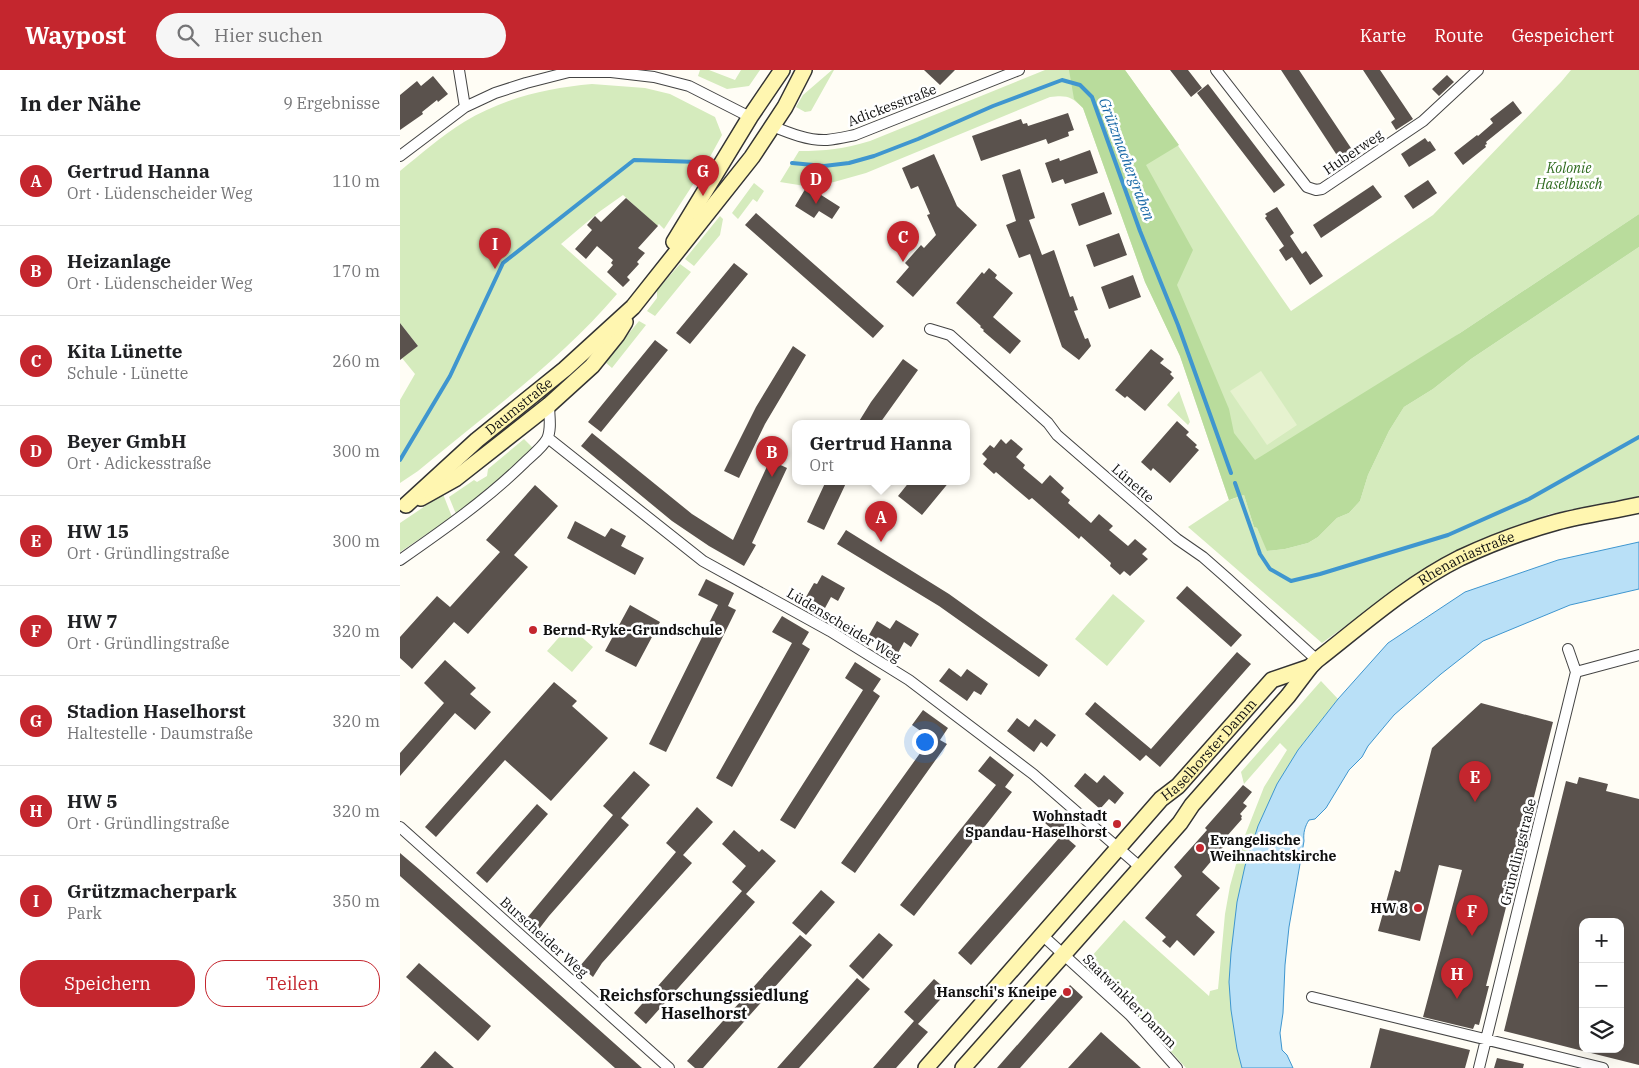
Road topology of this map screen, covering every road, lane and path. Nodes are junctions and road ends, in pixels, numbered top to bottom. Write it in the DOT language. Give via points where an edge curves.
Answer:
graph roads {
  1 [pos="459,70"];
  2 [pos="782,70"];
  3 [pos="804,70"];
  4 [pos="1019,70"];
  5 [pos="1216,70"];
  6 [pos="1478,70"];
  7 [pos="569,71"];
  8 [pos="464,107"];
  9 [pos="750,117"];
  10 [pos="772,126"];
  11 [pos="400,156"];
  12 [pos="655,279"];
  13 [pos="633,307"];
  14 [pos="930,329"];
  15 [pos="549,405"];
  16 [pos="548,438"];
  17 [pos="1639,505"];
  18 [pos="403,507"];
  19 [pos="400,560"];
  20 [pos="1568,649"];
  21 [pos="1639,655"];
  22 [pos="1314,663"];
  23 [pos="1576,672"];
  24 [pos="400,827"];
  25 [pos="1119,848"];
  26 [pos="1140,867"];
  27 [pos="1042,935"];
  28 [pos="1063,955"];
  29 [pos="1312,998"];
  30 [pos="1486,1039"];
  31 [pos="669,1068"];
  32 [pos="926,1068"];
  33 [pos="963,1068"];
  34 [pos="1178,1068"];
  35 [pos="1479,1068"];
  36 [pos="1603,1068"];
  1 -- 8 [label="street"];
  2 -- 9 [label="street, Daumstraße"];
  3 -- 10 [label="street, Daumstraße"];
  4 -- 10 [label="street, Adickesstraße" via="854,135 818,140"];
  5 -- 6 [label="street, Huberweg" via="1300,179 1307,187 1316,190 1423,121"];
  7 -- 8 [label="street" via="495,93"];
  7 -- 9 [label="street" via="654,77 690,86"];
  8 -- 11 [label="street"];
  9 -- 10 [label="street"];
  9 -- 12 [label="street, Daumstraße"];
  10 -- 12 [label="street, Daumstraße" via="752,157"];
  12 -- 13 [label="street, Daumstraße"];
  13 -- 15 [label="street, Daumstraße" via="617,335 592,366"];
  13 -- 18 [label="street, Daumstraße" via="566,369 477,440"];
  14 -- 22 [label="street, Lünette" via="950,335 1048,423 1057,435 1176,539 1228,579"];
  15 -- 16 [label="street, Daumstraße"];
  15 -- 18 [label="street, Daumstraße" via="456,479"];
  16 -- 19 [label="street" via="498,488"];
  16 -- 25 [label="street, Lüdenscheider Weg" via="703,561 830,631 909,680 1033,774"];
  17 -- 22 [label="street, Rhenaniastraße" via="1557,522 1459,559 1382,608"];
  20 -- 23 [label="street"];
  21 -- 23 [label="street"];
  22 -- 25 [label="street, Haselhorster Damm" via="1272,680"];
  22 -- 26 [label="street, Haselhorster Damm"];
  23 -- 30 [label="street, Gründlingstraße"];
  24 -- 31 [label="street, Burscheider Weg"];
  25 -- 26 [label="street"];
  25 -- 27 [label="street, Haselhorster Damm"];
  26 -- 28 [label="street, Haselhorster Damm"];
  27 -- 28 [label="street"];
  27 -- 32 [label="street, Haselhorster Damm"];
  28 -- 33 [label="street, Haselhorster Damm"];
  28 -- 34 [label="street, Saatwinkler Damm" via="1130,1015"];
  29 -- 30 [label="street"];
  30 -- 35 [label="street, Gründlingstraße"];
  30 -- 36 [label="street"];
}
